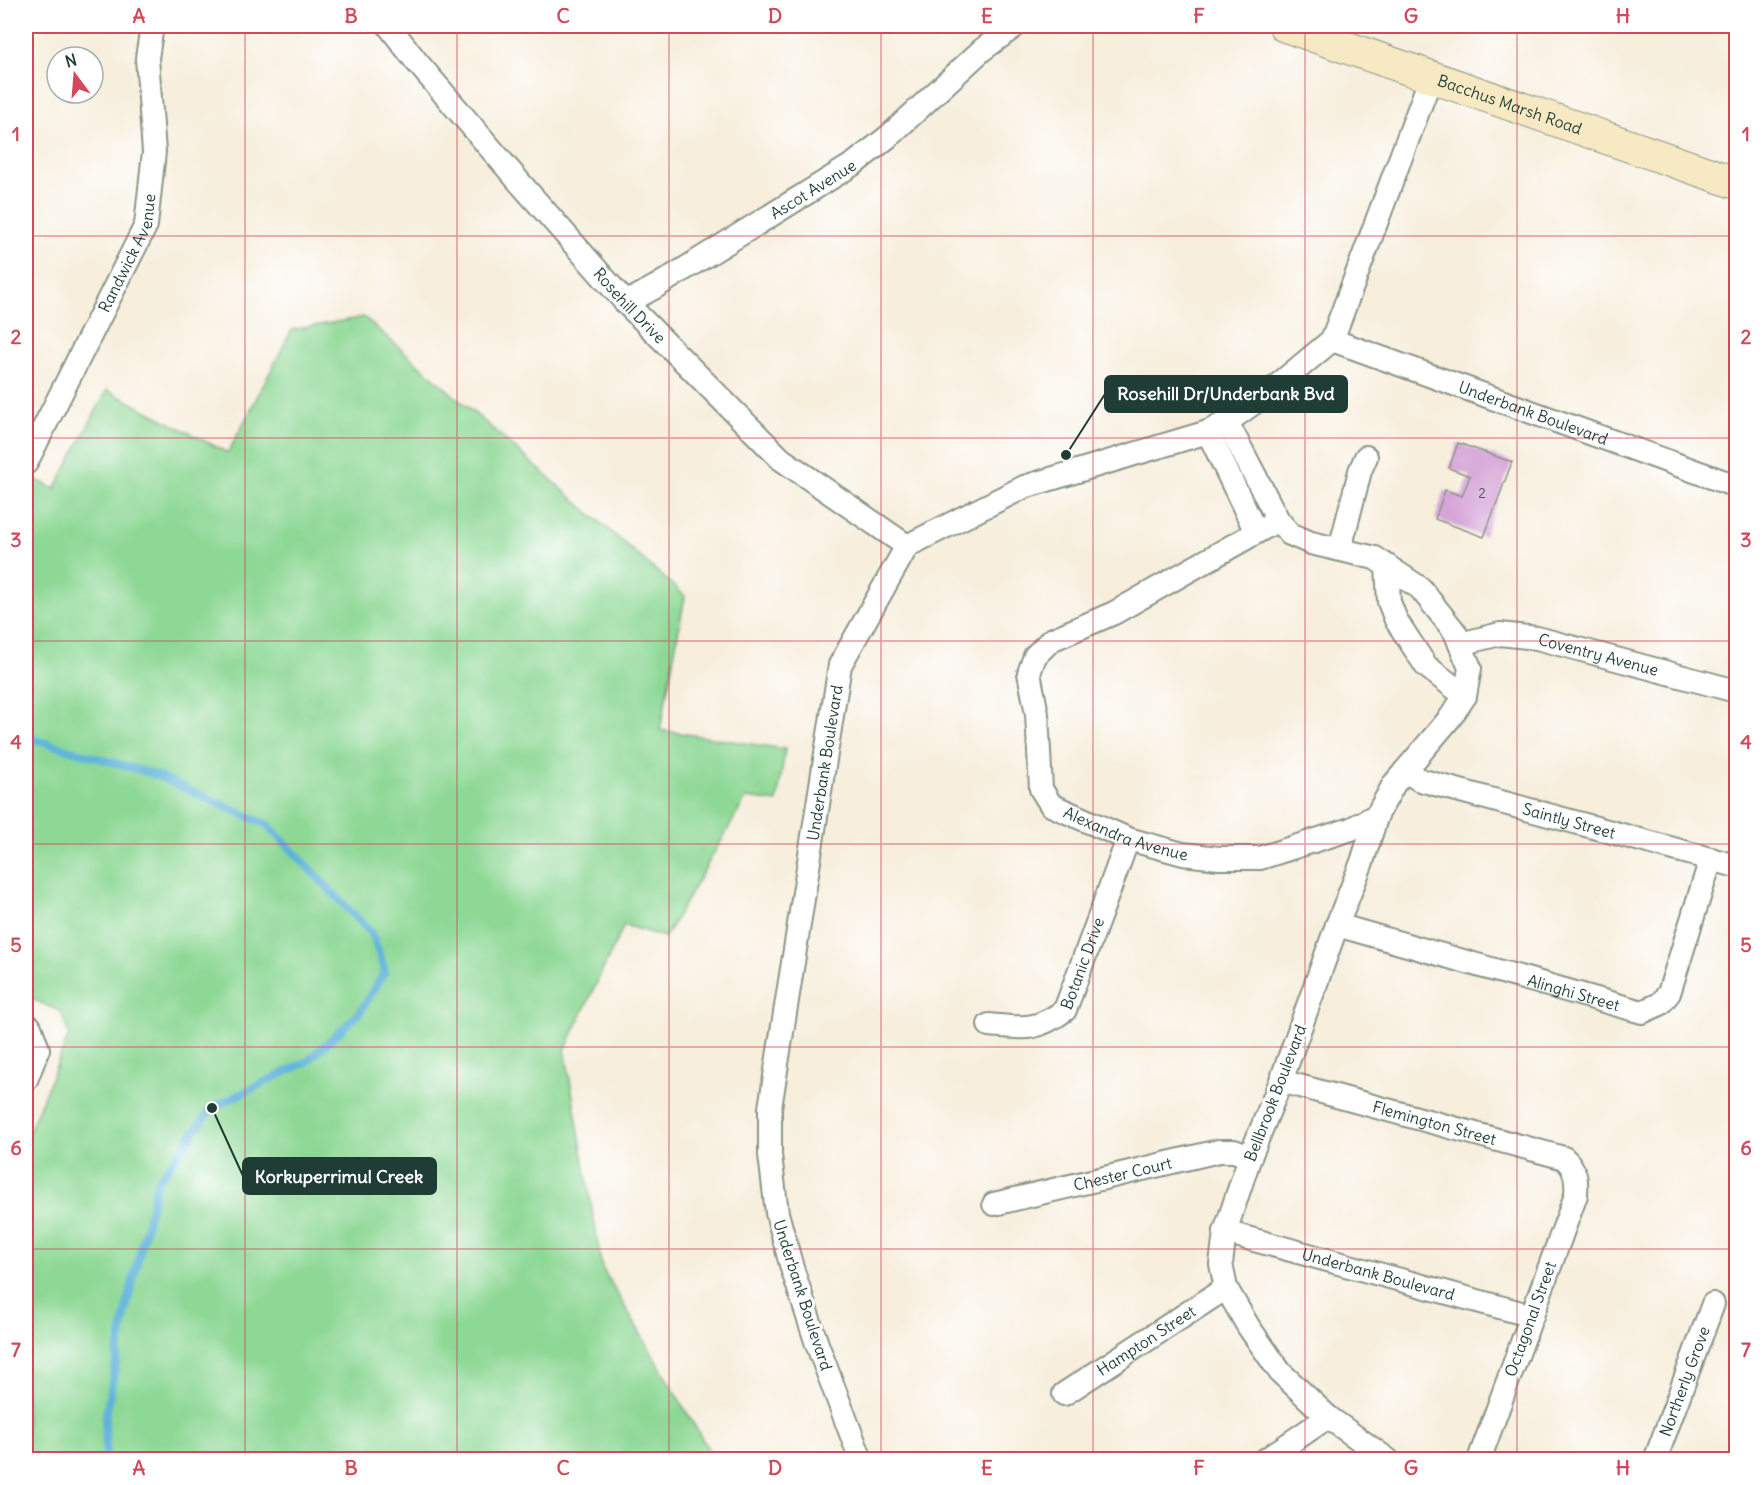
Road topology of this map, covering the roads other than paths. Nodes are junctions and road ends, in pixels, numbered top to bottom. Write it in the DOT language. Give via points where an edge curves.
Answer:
graph roads {
  1 [pos="152,26"];
  2 [pos="389,26"];
  3 [pos="996,26"];
  4 [pos="1015,26"];
  5 [pos="1285,26"];
  6 [pos="982,50"];
  7 [pos="1431,77"];
  8 [pos="1737,183"];
  9 [pos="626,303"];
  10 [pos="1332,340"];
  11 [pos="1217,427"];
  12 [pos="28,453"];
  13 [pos="1366,456"];
  14 [pos="1737,486"];
  15 [pos="1278,520"];
  16 [pos="1256,531"];
  17 [pos="907,546"];
  18 [pos="1340,549"];
  19 [pos="1387,566"];
  20 [pos="1460,644"];
  21 [pos="1737,691"];
  22 [pos="1465,696"];
  23 [pos="1405,771"];
  24 [pos="1377,815"];
  25 [pos="1128,839"];
  26 [pos="1711,859"];
  27 [pos="1737,866"];
  28 [pos="1337,925"];
  29 [pos="26,1024"];
  30 [pos="989,1025"];
  31 [pos="26,1080"];
  32 [pos="1281,1081"];
  33 [pos="1250,1157"];
  34 [pos="1577,1178"];
  35 [pos="994,1204"];
  36 [pos="1226,1232"];
  37 [pos="1226,1288"];
  38 [pos="1713,1304"];
  39 [pos="1532,1316"];
  40 [pos="1064,1394"];
  41 [pos="1328,1417"];
  42 [pos="861,1460"];
  43 [pos="1265,1460"];
  44 [pos="1388,1460"];
  45 [pos="1479,1460"];
  46 [pos="1655,1460"];
  1 -- 12 [label="street, Randwick Avenue" via="147,58 154,152 146,225"];
  2 -- 9 [label="street, Rosehill Drive"];
  3 -- 6 [label="street"];
  4 -- 6 [label="street"];
  5 -- 7 [label="main road, Bacchus Marsh Road"];
  6 -- 9 [label="street, Ascot Avenue" via="855,163"];
  7 -- 8 [label="main road, Bacchus Marsh Road"];
  7 -- 10 [label="street"];
  9 -- 17 [label="street, Rosehill Drive" via="781,459"];
  10 -- 11 [label="street" via="1272,390"];
  10 -- 14 [label="street, Underbank Boulevard"];
  11 -- 15 [label="street, Bellbrook Boulevard"];
  11 -- 16 [label="street"];
  11 -- 17 [label="street" via="1024,487"];
  13 -- 18 [label="street"];
  15 -- 16 [label="street, Alexandra Avenue"];
  15 -- 18 [label="street, Bellbrook Boulevard" via="1290,534"];
  16 -- 25 [label="street, Alexandra Avenue" via="1114,613 1051,640 1035,656 1029,673 1037,714 1041,789 1051,805"];
  17 -- 42 [label="street, Underbank Boulevard" via="840,665 770,1108 770,1155 777,1213 817,1344"];
  18 -- 19 [label="street, Bellbrook Boulevard" via="1375,558"];
  19 -- 20 [label="street, Bellbrook Boulevard" via="1420,588"];
  19 -- 22 [label="street" via="1389,602 1396,620 1426,666"];
  20 -- 21 [label="street, Coventry Avenue" via="1500,634 1537,638"];
  20 -- 22 [label="street, Bellbrook Boulevard" via="1470,668"];
  22 -- 23 [label="street, Bellbrook Boulevard"];
  23 -- 24 [label="street, Bellbrook Boulevard"];
  23 -- 26 [label="street, Saintly Street" via="1420,780"];
  24 -- 25 [label="street, Alexandra Avenue" via="1351,829 1260,858 1183,854"];
  24 -- 28 [label="street, Bellbrook Boulevard"];
  25 -- 30 [label="street, Botanic Drive" via="1065,1010 1049,1022 1025,1029"];
  26 -- 27 [label="street, Saintly Street"];
  26 -- 28 [label="street, Alinghi Street" via="1669,993 1660,1004 1642,1012"];
  28 -- 32 [label="street, Bellbrook Boulevard"];
  29 -- 31 [label="street" via="38,1049"];
  32 -- 33 [label="street, Bellbrook Boulevard"];
  32 -- 34 [label="street, Flemington Street" via="1564,1158"];
  33 -- 35 [label="street, Chester Court" via="1219,1151"];
  33 -- 36 [label="street, Bellbrook Boulevard"];
  34 -- 39 [label="street, Octagonal Street" via="1576,1195"];
  36 -- 37 [label="street, Bellbrook Boulevard" via="1221,1264"];
  36 -- 39 [label="street, Underbank Boulevard"];
  37 -- 40 [label="street, Hampton Street"];
  37 -- 41 [label="street, Bellbrook Boulevard" via="1280,1372"];
  38 -- 46 [label="street, Northerly Grove"];
  39 -- 45 [label="street, Octagonal Street"];
  41 -- 43 [label="street"];
  41 -- 44 [label="street, Bellbrook Boulevard"];
}
